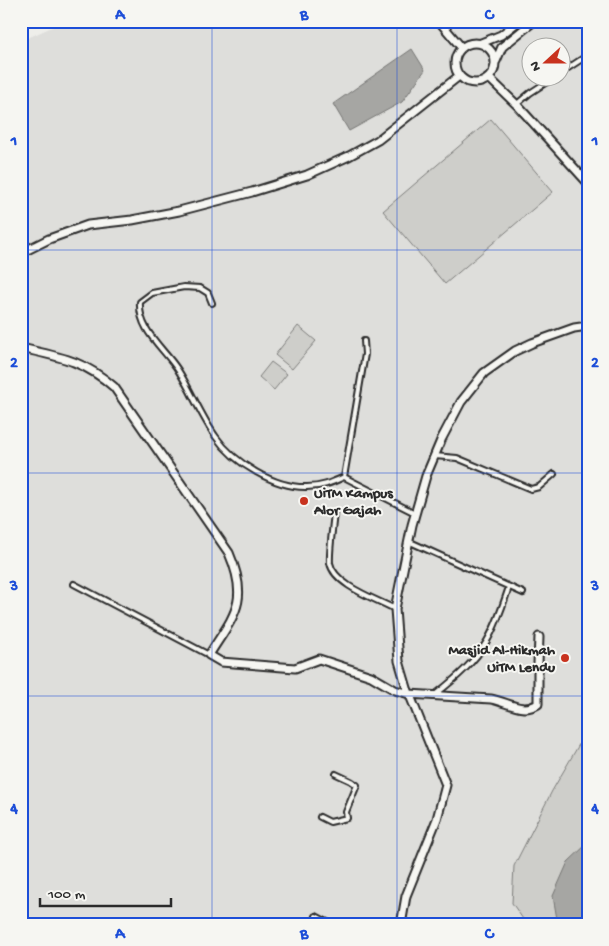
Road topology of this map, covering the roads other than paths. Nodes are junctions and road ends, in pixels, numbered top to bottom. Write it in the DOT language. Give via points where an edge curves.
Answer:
graph roads {
  1 [pos="439,21"];
  2 [pos="519,21"];
  3 [pos="534,21"];
  4 [pos="481,43"];
  5 [pos="461,47"];
  6 [pos="588,55"];
  7 [pos="495,62"];
  8 [pos="572,65"];
  9 [pos="459,76"];
  10 [pos="488,78"];
  11 [pos="538,88"];
  12 [pos="517,104"];
  13 [pos="588,183"];
  14 [pos="21,253"];
  15 [pos="212,303"];
  16 [pos="588,326"];
  17 [pos="364,341"];
  18 [pos="21,348"];
  19 [pos="434,456"];
  20 [pos="554,474"];
  21 [pos="344,477"];
  22 [pos="334,512"];
  23 [pos="415,513"];
  24 [pos="408,542"];
  25 [pos="74,584"];
  26 [pos="509,587"];
  27 [pos="523,593"];
  28 [pos="395,609"];
  29 [pos="540,637"];
  30 [pos="209,655"];
  31 [pos="409,694"];
  32 [pos="436,695"];
  33 [pos="336,774"];
  34 [pos="320,817"];
  35 [pos="316,916"];
  36 [pos="333,925"];
  37 [pos="402,925"];
  1 -- 5 [label="street"];
  2 -- 4 [label="street" via="501,35"];
  3 -- 7 [label="street" via="502,47"];
  4 -- 5 [label="street" via="467,43"];
  4 -- 7 [label="street" via="492,52"];
  5 -- 9 [label="street" via="454,64"];
  6 -- 8 [label="lane"];
  7 -- 10 [label="street"];
  9 -- 10 [label="street" via="464,81 477,84"];
  9 -- 14 [label="street" via="378,140 307,175 179,211 88,225"];
  10 -- 12 [label="street"];
  11 -- 12 [label="lane"];
  12 -- 13 [label="street"];
  15 -- 21 [label="lane" via="208,293 200,288 184,287 152,293 140,302 140,312 142,322 191,390 217,438 238,460 282,483 306,488 325,486"];
  16 -- 19 [label="street" via="532,343 484,374 461,402"];
  17 -- 21 [label="lane" via="365,354"];
  18 -- 30 [label="street" via="84,365 114,387 229,553 238,583 238,606"];
  19 -- 20 [label="lane" via="457,458 531,489 539,487"];
  19 -- 23 [label="street"];
  21 -- 23 [label="lane"];
  22 -- 28 [label="lane" via="330,562 334,573 342,582"];
  23 -- 24 [label="street"];
  24 -- 26 [label="lane"];
  24 -- 28 [label="street"];
  25 -- 30 [label="lane"];
  26 -- 27 [label="lane"];
  26 -- 32 [label="lane" via="487,642 462,672"];
  28 -- 31 [label="street" via="399,661"];
  29 -- 32 [label="street" via="538,704 531,709 491,699"];
  30 -- 31 [label="street" via="220,662 295,668 319,659 371,676"];
  31 -- 32 [label="street"];
  31 -- 37 [label="street" via="446,785 437,819 406,896"];
  33 -- 34 [label="lane" via="357,786 346,812 347,818 330,822"];
  35 -- 36 [label="lane"];
}
